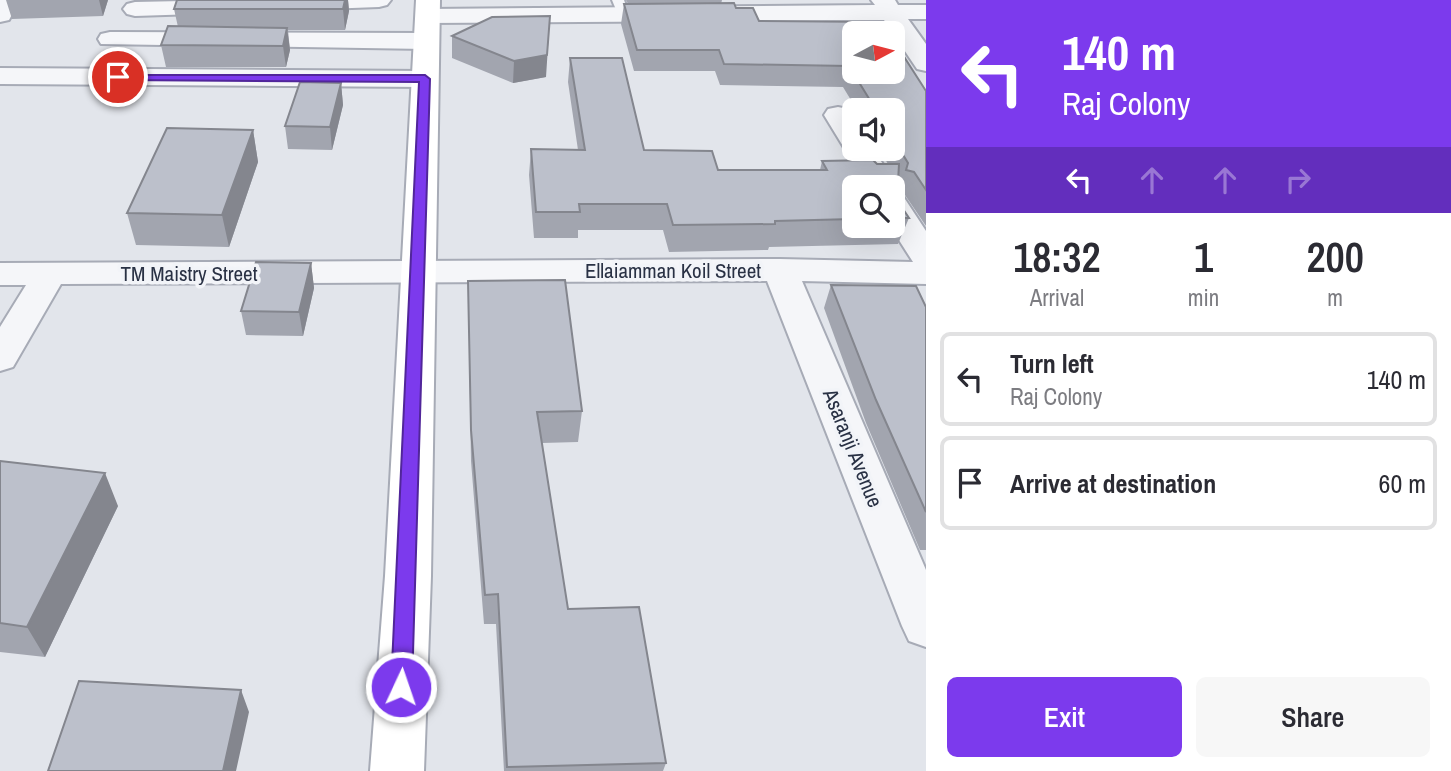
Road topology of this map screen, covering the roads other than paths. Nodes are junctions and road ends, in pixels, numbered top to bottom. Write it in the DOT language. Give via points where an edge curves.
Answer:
graph roads {
  1 [pos="8,0"];
  2 [pos="379,0"];
  3 [pos="271,4"];
  4 [pos="244,5"];
  5 [pos="751,6"];
  6 [pos="888,6"];
  7 [pos="621,7"];
  8 [pos="135,9"];
  9 [pos="926,12"];
  10 [pos="0,16"];
  11 [pos="428,19"];
  12 [pos="110,39"];
  13 [pos="926,63"];
  14 [pos="0,76"];
  15 [pos="425,79"];
  16 [pos="838,115"];
  17 [pos="842,122"];
  18 [pos="905,224"];
  19 [pos="926,257"];
  20 [pos="780,270"];
  21 [pos="419,271"];
  22 [pos="926,273"];
  23 [pos="0,274"];
  24 [pos="50,274"];
  25 [pos="0,358"];
  26 [pos="926,626"];
  27 [pos="397,771"];
  1 -- 10 [label="street"];
  2 -- 3 [label="street"];
  4 -- 8 [label="street"];
  5 -- 6 [label="street"];
  5 -- 7 [label="street"];
  6 -- 9 [label="street"];
  6 -- 13 [label="street"];
  7 -- 11 [label="street"];
  11 -- 12 [label="street"];
  11 -- 15 [label="main road"];
  14 -- 15 [label="street"];
  15 -- 21 [label="main road"];
  16 -- 17 [label="street"];
  18 -- 19 [label="street"];
  20 -- 21 [label="street, Ellaiamman Koil Street"];
  20 -- 22 [label="street, Ellaiamman Koil Street"];
  20 -- 26 [label="street, Asaranji Avenue"];
  21 -- 24 [label="street, TM Maistry Street"];
  21 -- 27 [label="main road"];
  23 -- 24 [label="street, TM Maistry Street"];
  24 -- 25 [label="street"];
}
